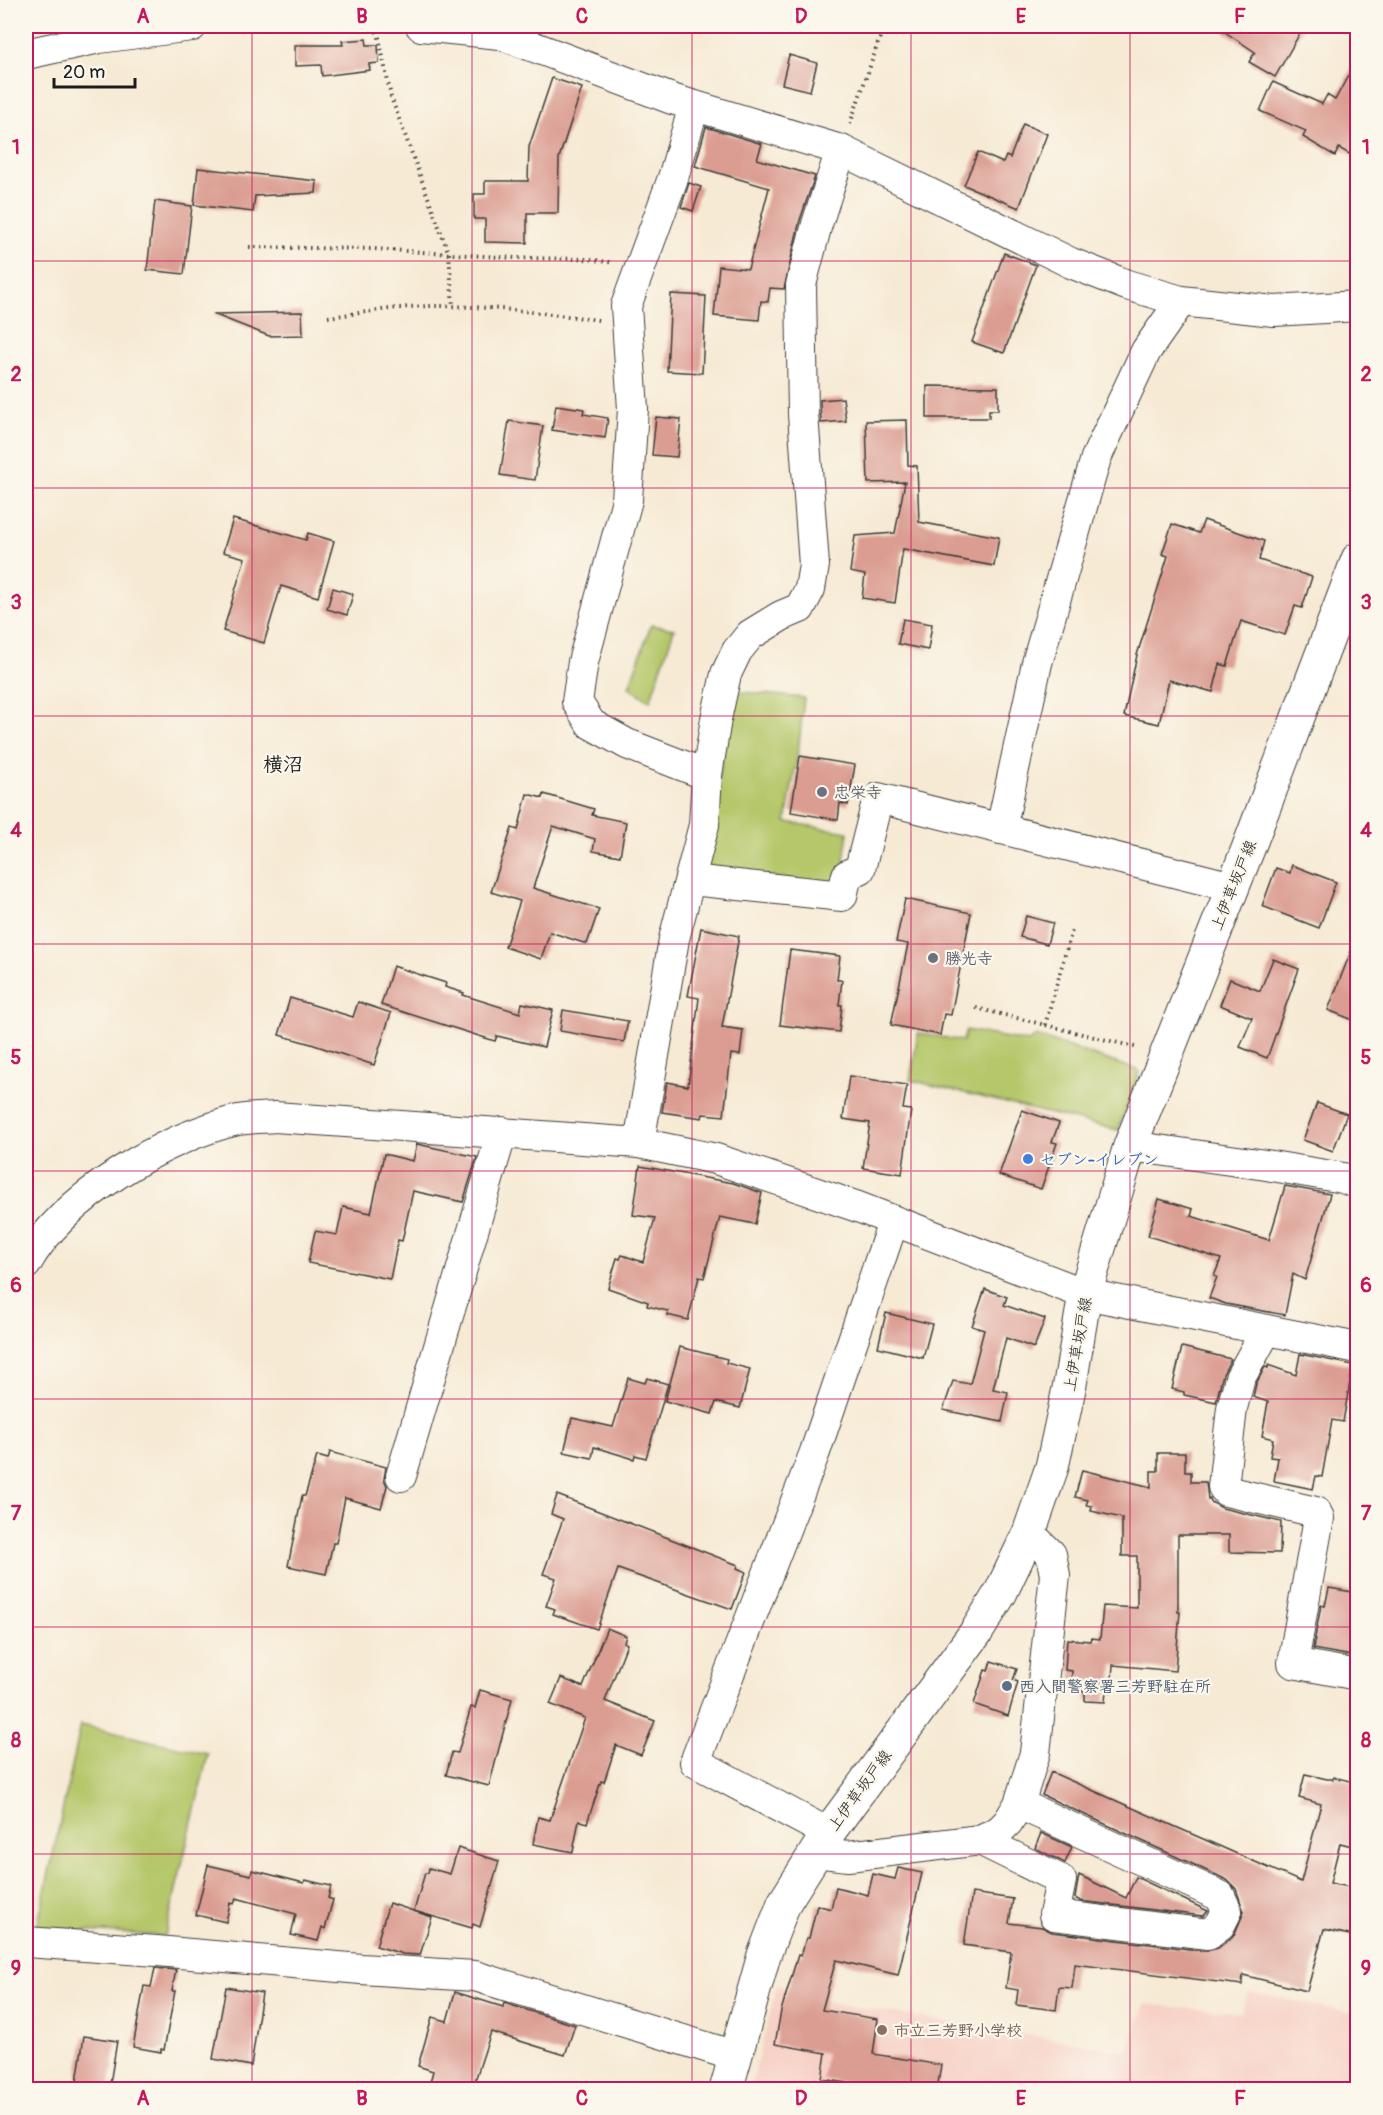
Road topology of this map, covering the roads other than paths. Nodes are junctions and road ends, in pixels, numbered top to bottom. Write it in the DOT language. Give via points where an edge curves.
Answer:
graph roads {
  1 [pos="192,26"];
  2 [pos="421,26"];
  3 [pos="544,39"];
  4 [pos="26,54"];
  5 [pos="694,106"];
  6 [pos="841,150"];
  7 [pos="1181,301"];
  8 [pos="1358,306"];
  9 [pos="1358,559"];
  10 [pos="707,775"];
  11 [pos="1001,829"];
  12 [pos="691,880"];
  13 [pos="1233,887"];
  14 [pos="502,1132"];
  15 [pos="639,1143"];
  16 [pos="1130,1146"];
  17 [pos="1358,1184"];
  18 [pos="893,1222"];
  19 [pos="34,1238"];
  20 [pos="26,1264"];
  21 [pos="1085,1294"];
  22 [pos="1262,1338"];
  23 [pos="1358,1348"];
  24 [pos="401,1476"];
  25 [pos="1029,1533"];
  26 [pos="1358,1676"];
  27 [pos="1019,1804"];
  28 [pos="980,1840"];
  29 [pos="821,1842"];
  30 [pos="26,1942"];
  31 [pos="735,2056"];
  32 [pos="726,2090"];
  1 -- 4 [label="street" via="99,38"];
  2 -- 3 [label="street"];
  3 -- 5 [label="street"];
  5 -- 6 [label="street"];
  5 -- 10 [label="street" via="673,178 626,306 633,410 627,500 583,662 577,702 591,724 627,744"];
  6 -- 7 [label="street" via="1071,263"];
  6 -- 10 [label="street" via="801,285 803,414 814,565 810,589 800,608 750,635 737,651 726,674"];
  7 -- 8 [label="street" via="1274,311"];
  7 -- 11 [label="street" via="1146,351 1096,458 1037,663"];
  9 -- 13 [label="main road, 上伊草坂戸線"];
  10 -- 12 [label="street" via="704,825"];
  11 -- 12 [label="street" via="878,798 860,869 847,875 842,896"];
  11 -- 13 [label="street"];
  12 -- 15 [label="street" via="674,939"];
  13 -- 16 [label="main road, 上伊草坂戸線"];
  14 -- 15 [label="street"];
  14 -- 19 [label="street" via="275,1117 240,1120 173,1144 106,1181"];
  14 -- 24 [label="street"];
  15 -- 18 [label="street" via="716,1159"];
  16 -- 17 [label="street" via="1266,1165"];
  16 -- 21 [label="main road, 上伊草坂戸線"];
  18 -- 21 [label="street"];
  18 -- 29 [label="street" via="815,1452 695,1762"];
  19 -- 20 [label="street"];
  21 -- 23 [label="street"];
  21 -- 25 [label="main road, 上伊草坂戸線" via="1052,1467"];
  22 -- 26 [label="street" via="1240,1378 1232,1408 1223,1487 1226,1491 1316,1512 1319,1518 1293,1663"];
  25 -- 27 [label="street" via="1051,1554 1055,1575 1035,1753"];
  25 -- 29 [label="main road, 上伊草坂戸線" via="977,1631"];
  27 -- 28 [label="street" via="999,1831"];
  27 -- 28 [label="street" via="1220,1896 1227,1911 1220,1925 1208,1934 1054,1915 1061,1880"];
  28 -- 29 [label="street" via="849,1856"];
  29 -- 31 [label="main road, 上伊草坂戸線" via="784,1903 764,1955"];
  30 -- 31 [label="street" via="475,1976"];
  31 -- 32 [label="main road, 上伊草坂戸線"];
}
